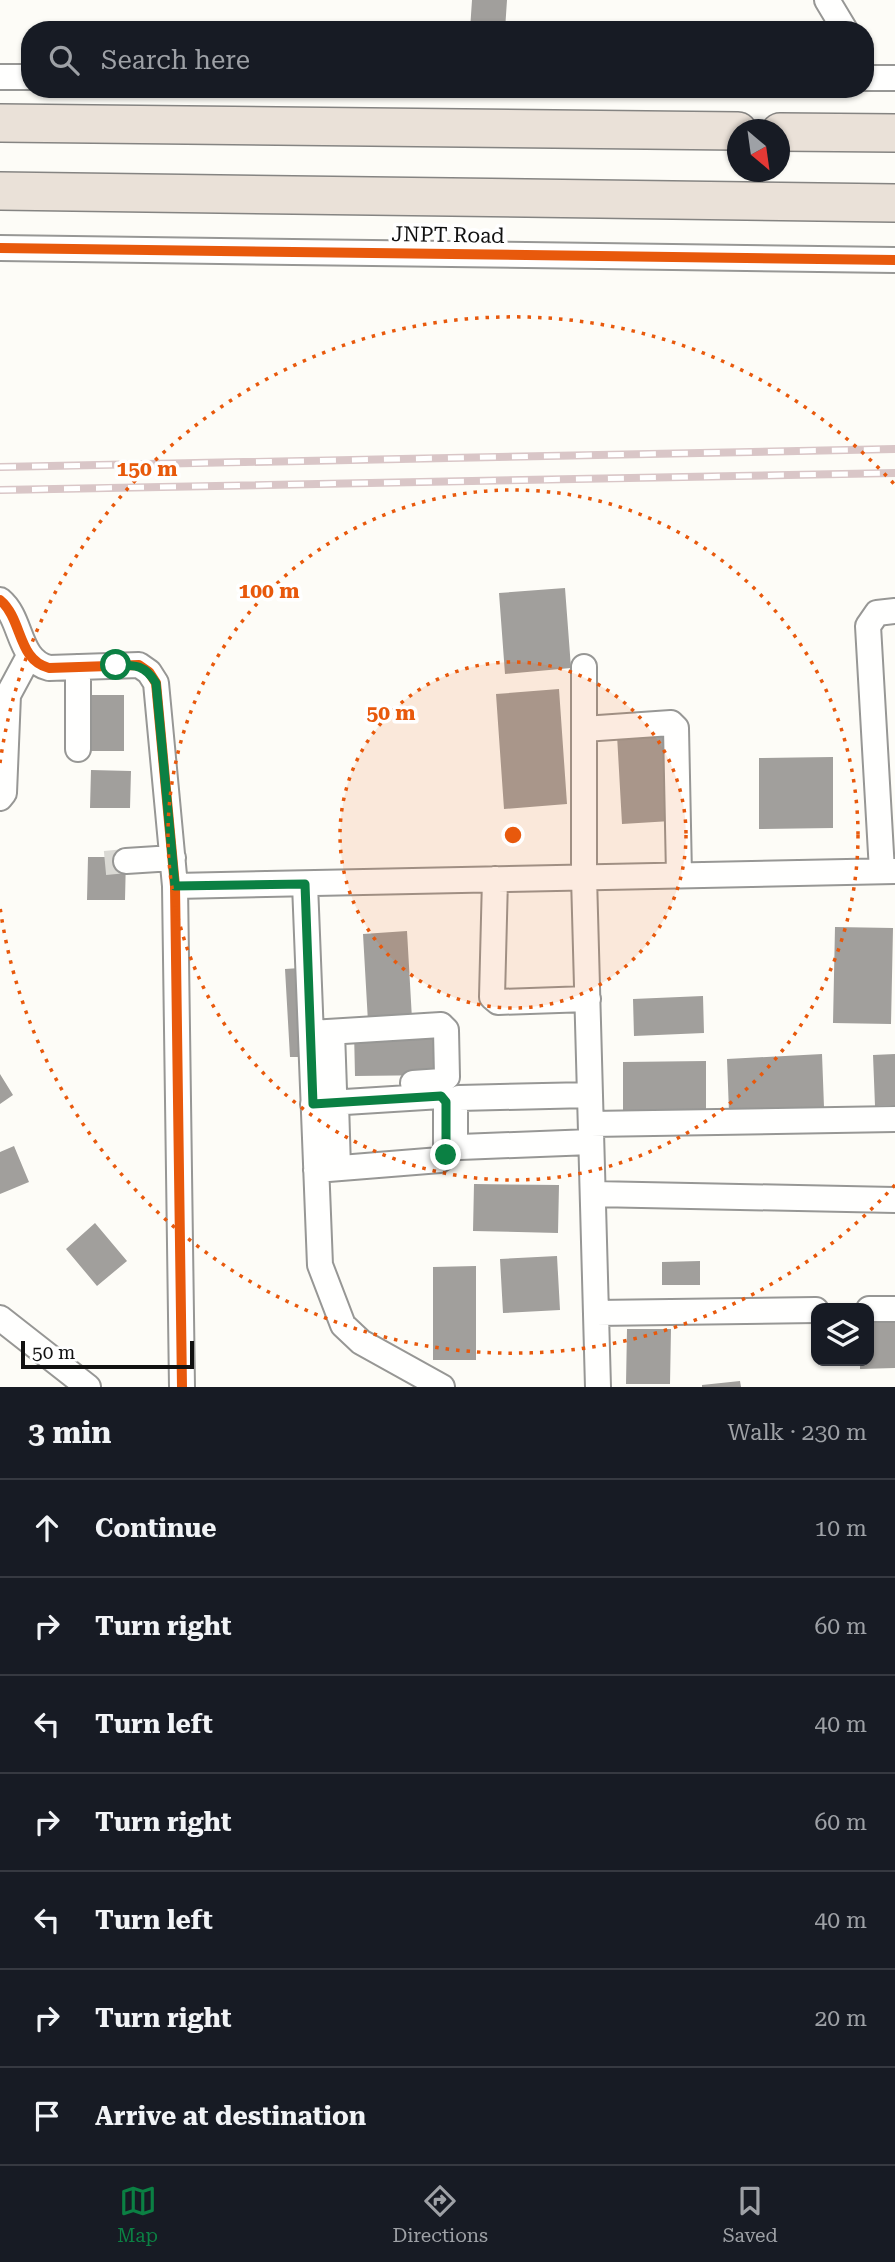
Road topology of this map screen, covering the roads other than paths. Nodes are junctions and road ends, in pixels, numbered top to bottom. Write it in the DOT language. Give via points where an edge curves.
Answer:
graph roads {
  1 [pos="827,0"];
  2 [pos="840,21"];
  3 [pos="0,77"];
  4 [pos="21,77"];
  5 [pos="874,78"];
  6 [pos="895,78"];
  7 [pos="0,123"];
  8 [pos="727,131"];
  9 [pos="790,132"];
  10 [pos="895,133"];
  11 [pos="0,191"];
  12 [pos="895,202"];
  13 [pos="0,248"];
  14 [pos="895,260"];
  15 [pos="0,600"];
  16 [pos="895,611"];
  17 [pos="29,656"];
  18 [pos="78,667"];
  19 [pos="584,667"];
  20 [pos="6,684"];
  21 [pos="584,729"];
  22 [pos="78,750"];
  23 [pos="0,798"];
  24 [pos="173,858"];
  25 [pos="127,861"];
  26 [pos="889,871"];
  27 [pos="679,875"];
  28 [pos="584,877"];
  29 [pos="495,879"];
  30 [pos="305,884"];
  31 [pos="175,886"];
  32 [pos="588,999"];
  33 [pos="322,1033"];
  34 [pos="590,1095"];
  35 [pos="324,1098"];
  36 [pos="895,1119"];
  37 [pos="591,1133"];
  38 [pos="327,1169"];
  39 [pos="593,1194"];
  40 [pos="895,1200"];
  41 [pos="874,1309"];
  42 [pos="895,1309"];
  43 [pos="811,1310"];
  44 [pos="596,1313"];
  45 [pos="0,1318"];
  46 [pos="88,1387"];
  47 [pos="182,1387"];
  48 [pos="442,1387"];
  49 [pos="598,1387"];
  1 -- 2 [label="street"];
  3 -- 4 [label="street"];
  5 -- 6 [label="street"];
  7 -- 8 [label="highway"];
  9 -- 10 [label="highway"];
  11 -- 12 [label="highway, JNPT Road"];
  13 -- 14 [label="street, JNPT Road"];
  15 -- 17 [label="street" via="12,613"];
  16 -- 26 [label="street" via="877,613 867,626"];
  17 -- 18 [label="street" via="37,665 49,668"];
  17 -- 20 [label="street"];
  18 -- 22 [label="street"];
  18 -- 24 [label="street" via="139,665 156,683"];
  19 -- 21 [label="street"];
  20 -- 23 [label="street" via="4,793"];
  21 -- 27 [label="street" via="671,723 676,728"];
  21 -- 28 [label="street"];
  24 -- 25 [label="street"];
  24 -- 31 [label="street"];
  26 -- 27 [label="street"];
  27 -- 28 [label="street"];
  28 -- 29 [label="street"];
  28 -- 32 [label="street"];
  29 -- 30 [label="street"];
  29 -- 32 [label="street" via="492,997 498,1002"];
  30 -- 31 [label="street"];
  30 -- 33 [label="street"];
  31 -- 47 [label="street"];
  32 -- 34 [label="street"];
  33 -- 35 [label="street"];
  33 -- 35 [label="street" via="441,1025 446,1030 447,1077 442,1081"];
  34 -- 37 [label="street"];
  34 -- 37 [label="street" via="459,1098 454,1143 460,1147"];
  35 -- 38 [label="street"];
  35 -- 38 [label="street" via="441,1096 446,1102 446,1155 440,1160"];
  36 -- 37 [label="street"];
  37 -- 39 [label="street"];
  38 -- 48 [label="street" via="320,1265 343,1325 361,1342"];
  39 -- 40 [label="street"];
  39 -- 44 [label="street"];
  41 -- 42 [label="street"];
  43 -- 44 [label="street"];
  44 -- 49 [label="street"];
  45 -- 46 [label="street"];
}
